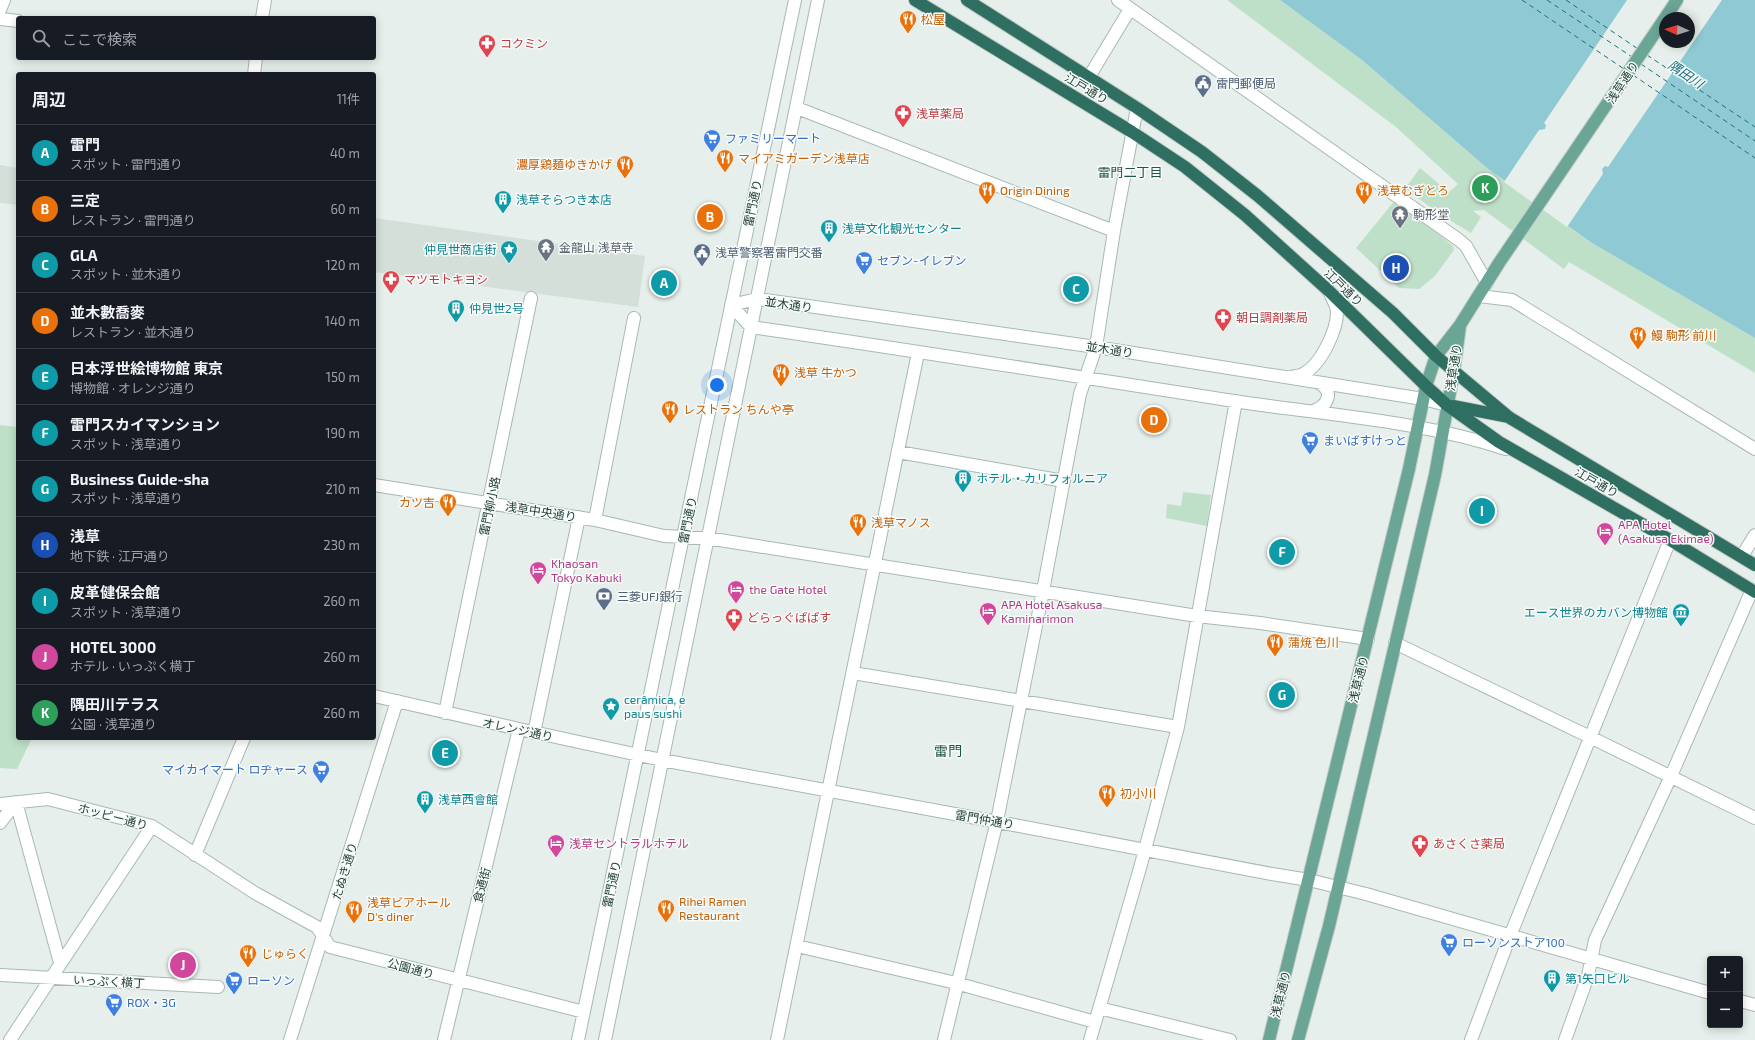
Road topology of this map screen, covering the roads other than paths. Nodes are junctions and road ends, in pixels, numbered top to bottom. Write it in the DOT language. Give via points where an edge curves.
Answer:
graph roads {
  1 [pos="4,0"];
  2 [pos="266,0"];
  3 [pos="795,0"];
  4 [pos="818,0"];
  5 [pos="915,0"];
  6 [pos="967,0"];
  7 [pos="1118,0"];
  8 [pos="1677,0"];
  9 [pos="1130,9"];
  10 [pos="0,10"];
  11 [pos="1669,12"];
  12 [pos="262,16"];
  13 [pos="0,19"];
  14 [pos="16,21"];
  15 [pos="1659,27"];
  16 [pos="256,60"];
  17 [pos="254,72"];
  18 [pos="1089,77"];
  19 [pos="797,108"];
  20 [pos="1137,108"];
  21 [pos="1132,132"];
  22 [pos="1114,231"];
  23 [pos="1487,283"];
  24 [pos="1329,291"];
  25 [pos="1479,296"];
  26 [pos="531,298"];
  27 [pos="757,300"];
  28 [pos="731,305"];
  29 [pos="634,318"];
  30 [pos="1460,325"];
  31 [pos="751,327"];
  32 [pos="1096,347"];
  33 [pos="918,353"];
  34 [pos="1436,356"];
  35 [pos="1454,370"];
  36 [pos="1085,377"];
  37 [pos="1290,377"];
  38 [pos="1315,382"];
  39 [pos="1426,386"];
  40 [pos="1423,399"];
  41 [pos="1236,401"];
  42 [pos="1447,405"];
  43 [pos="1313,411"];
  44 [pos="1510,418"];
  45 [pos="1417,427"];
  46 [pos="1442,431"];
  47 [pos="1755,449"];
  48 [pos="898,452"];
  49 [pos="1516,452"];
  50 [pos="1064,481"];
  51 [pos="376,485"];
  52 [pos="489,503"];
  53 [pos="580,517"];
  54 [pos="595,520"];
  55 [pos="1755,534"];
  56 [pos="683,538"];
  57 [pos="707,538"];
  58 [pos="1670,540"];
  59 [pos="1742,556"];
  60 [pos="875,564"];
  61 [pos="1755,565"];
  62 [pos="1043,591"];
  63 [pos="1754,591"];
  64 [pos="1197,616"];
  65 [pos="1368,639"];
  66 [pos="1395,643"];
  67 [pos="853,673"];
  68 [pos="376,696"];
  69 [pos="397,701"];
  70 [pos="1021,702"];
  71 [pos="445,713"];
  72 [pos="1178,727"];
  73 [pos="519,730"];
  74 [pos="534,733"];
  75 [pos="1590,737"];
  76 [pos="243,740"];
  77 [pos="638,755"];
  78 [pos="662,760"];
  79 [pos="1670,776"];
  80 [pos="829,791"];
  81 [pos="16,802"];
  82 [pos="0,804"];
  83 [pos="1755,818"];
  84 [pos="997,822"];
  85 [pos="0,823"];
  86 [pos="152,826"];
  87 [pos="1144,850"];
  88 [pos="195,855"];
  89 [pos="1309,880"];
  90 [pos="1338,886"];
  91 [pos="255,893"];
  92 [pos="323,936"];
  93 [pos="1510,936"];
  94 [pos="797,946"];
  95 [pos="1592,959"];
  96 [pos="60,963"];
  97 [pos="0,975"];
  98 [pos="51,978"];
  99 [pos="457,980"];
  100 [pos="956,983"];
  101 [pos="218,988"];
  102 [pos="1707,992"];
  103 [pos="1743,1002"];
  104 [pos="1755,1005"];
  105 [pos="1099,1008"];
  106 [pos="584,1012"];
  107 [pos="1095,1022"];
  108 [pos="10,1040"];
  109 [pos="290,1040"];
  110 [pos="444,1040"];
  111 [pos="578,1040"];
  112 [pos="605,1040"];
  113 [pos="777,1040"];
  114 [pos="944,1040"];
  115 [pos="1090,1040"];
  116 [pos="1230,1040"];
  117 [pos="1269,1040"];
  118 [pos="1298,1040"];
  119 [pos="1471,1040"];
  120 [pos="1564,1040"];
  1 -- 10 [label="street"];
  2 -- 12 [label="street"];
  3 -- 28 [label="street, 雷門通り"];
  4 -- 19 [label="street, 雷門通り"];
  5 -- 21 [label="highway, 江戸通り"];
  6 -- 18 [label="highway, 江戸通り"];
  7 -- 9 [label="street"];
  8 -- 11 [label="main road, 浅草通り"];
  9 -- 18 [label="street"];
  9 -- 23 [label="street" via="1459,240 1466,246"];
  13 -- 14 [label="street"];
  15 -- 23 [label="main road, 浅草通り"];
  16 -- 17 [label="street"];
  18 -- 20 [label="highway, 江戸通り"];
  19 -- 22 [label="street"];
  19 -- 27 [label="street, 雷門通り"];
  20 -- 21 [label="street"];
  20 -- 34 [label="highway, 江戸通り" via="1202,152 1258,196 1393,313"];
  21 -- 22 [label="street"];
  21 -- 24 [label="highway, 江戸通り" via="1185,167 1239,210"];
  22 -- 32 [label="street"];
  23 -- 25 [label="main road, 浅草通り"];
  24 -- 37 [label="street" via="1336,306 1336,321 1324,350 1313,366 1303,374"];
  24 -- 39 [label="highway, 江戸通り"];
  25 -- 30 [label="main road, 浅草通り"];
  25 -- 47 [label="street" via="1512,300"];
  26 -- 52 [label="street, 雷門柳小路"];
  27 -- 28 [label="street, 並木通り"];
  27 -- 31 [label="street, 雷門通り"];
  27 -- 32 [label="street, 並木通り"];
  28 -- 31 [label="street"];
  28 -- 56 [label="street, 雷門通り"];
  29 -- 54 [label="street"];
  30 -- 34 [label="main road, 浅草通り"];
  30 -- 35 [label="main road, 浅草通り"];
  31 -- 33 [label="street"];
  31 -- 57 [label="street, 雷門通り"];
  32 -- 36 [label="street"];
  32 -- 37 [label="street, 並木通り"];
  33 -- 36 [label="street"];
  33 -- 48 [label="street"];
  34 -- 35 [label="highway, 江戸通り"];
  34 -- 39 [label="main road, 浅草通り"];
  35 -- 42 [label="main road, 浅草通り"];
  35 -- 44 [label="highway, 江戸通り"];
  36 -- 41 [label="street"];
  36 -- 50 [label="street"];
  37 -- 38 [label="street, 並木通り"];
  38 -- 40 [label="street, 並木通り"];
  38 -- 43 [label="street" via="1324,388 1328,399 1321,408"];
  39 -- 40 [label="main road, 浅草通り"];
  39 -- 42 [label="highway, 江戸通り"];
  40 -- 42 [label="street, 並木通り"];
  40 -- 45 [label="main road, 浅草通り"];
  41 -- 43 [label="street"];
  41 -- 64 [label="street"];
  42 -- 44 [label="highway"];
  42 -- 46 [label="main road, 浅草通り"];
  42 -- 49 [label="highway, 江戸通り"];
  43 -- 45 [label="street"];
  44 -- 59 [label="highway, 江戸通り"];
  45 -- 46 [label="street"];
  45 -- 65 [label="main road, 浅草通り"];
  46 -- 49 [label="street"];
  46 -- 66 [label="main road, 浅草通り" via="1435,475"];
  48 -- 50 [label="street"];
  48 -- 60 [label="street"];
  49 -- 58 [label="highway, 江戸通り"];
  50 -- 62 [label="street"];
  51 -- 52 [label="street, 浅草中央通り"];
  52 -- 53 [label="street, 浅草中央通り"];
  52 -- 71 [label="street, 雷門柳小路"];
  53 -- 54 [label="street, 浅草中央通り"];
  53 -- 74 [label="street"];
  54 -- 56 [label="street, 浅草中央通り"];
  55 -- 59 [label="street"];
  56 -- 57 [label="street, 浅草中央通り"];
  56 -- 77 [label="street, 雷門通り"];
  57 -- 60 [label="street, 浅草中央通り"];
  57 -- 78 [label="street, 雷門通り"];
  58 -- 63 [label="highway, 江戸通り"];
  58 -- 75 [label="street"];
  59 -- 61 [label="highway, 江戸通り"];
  60 -- 62 [label="street, 浅草中央通り"];
  60 -- 67 [label="street"];
  62 -- 64 [label="street, 浅草中央通り"];
  62 -- 70 [label="street"];
  63 -- 79 [label="street"];
  64 -- 65 [label="street, 浅草中央通り"];
  64 -- 72 [label="street"];
  65 -- 89 [label="main road, 浅草通り"];
  66 -- 75 [label="street"];
  66 -- 90 [label="main road, 浅草通り"];
  67 -- 70 [label="street"];
  67 -- 80 [label="street"];
  68 -- 69 [label="street, オレンジ通り"];
  69 -- 71 [label="street, オレンジ通り"];
  69 -- 92 [label="street, たぬき通り"];
  70 -- 72 [label="street"];
  70 -- 84 [label="street"];
  71 -- 73 [label="street, オレンジ通り"];
  72 -- 87 [label="street"];
  73 -- 74 [label="street, オレンジ通り"];
  73 -- 99 [label="street, 食通街"];
  74 -- 77 [label="street, オレンジ通り"];
  75 -- 79 [label="street"];
  75 -- 93 [label="street"];
  76 -- 88 [label="street"];
  77 -- 78 [label="street, オレンジ通り"];
  77 -- 106 [label="street, 雷門通り"];
  78 -- 80 [label="street, 雷門仲通り"];
  78 -- 112 [label="street, 雷門通り"];
  79 -- 83 [label="street"];
  79 -- 95 [label="street" via="1595,940"];
  80 -- 84 [label="street, 雷門仲通り"];
  80 -- 94 [label="street"];
  81 -- 82 [label="street, ホッピー通り"];
  81 -- 85 [label="street"];
  81 -- 86 [label="street, ホッピー通り" via="48,799"];
  81 -- 96 [label="street"];
  84 -- 87 [label="street, 雷門仲通り"];
  84 -- 100 [label="street"];
  86 -- 88 [label="street, ホッピー通り"];
  86 -- 96 [label="street"];
  87 -- 89 [label="street, 雷門仲通り"];
  87 -- 105 [label="street"];
  88 -- 91 [label="street, ホッピー通り"];
  89 -- 90 [label="street, 雷門仲通り"];
  89 -- 117 [label="main road, 浅草通り"];
  90 -- 93 [label="street, 雷門仲通り"];
  90 -- 118 [label="main road, 浅草通り"];
  91 -- 92 [label="street, 公園通り" via="317,927"];
  92 -- 99 [label="street, 公園通り" via="330,947"];
  92 -- 109 [label="street, たぬき通り"];
  93 -- 95 [label="street, 雷門仲通り"];
  93 -- 119 [label="street"];
  94 -- 100 [label="street"];
  94 -- 113 [label="street"];
  95 -- 102 [label="street, 雷門仲通り"];
  95 -- 120 [label="street"];
  96 -- 98 [label="street"];
  97 -- 98 [label="street, いっぷく横丁"];
  98 -- 101 [label="street, いっぷく横丁"];
  98 -- 108 [label="street"];
  99 -- 106 [label="street, 公園通り"];
  99 -- 110 [label="street, 食通街"];
  100 -- 107 [label="street"];
  100 -- 114 [label="street"];
  103 -- 104 [label="street"];
  105 -- 107 [label="street"];
  105 -- 116 [label="street"];
  106 -- 111 [label="street, 雷門通り"];
  107 -- 115 [label="street"];
}
